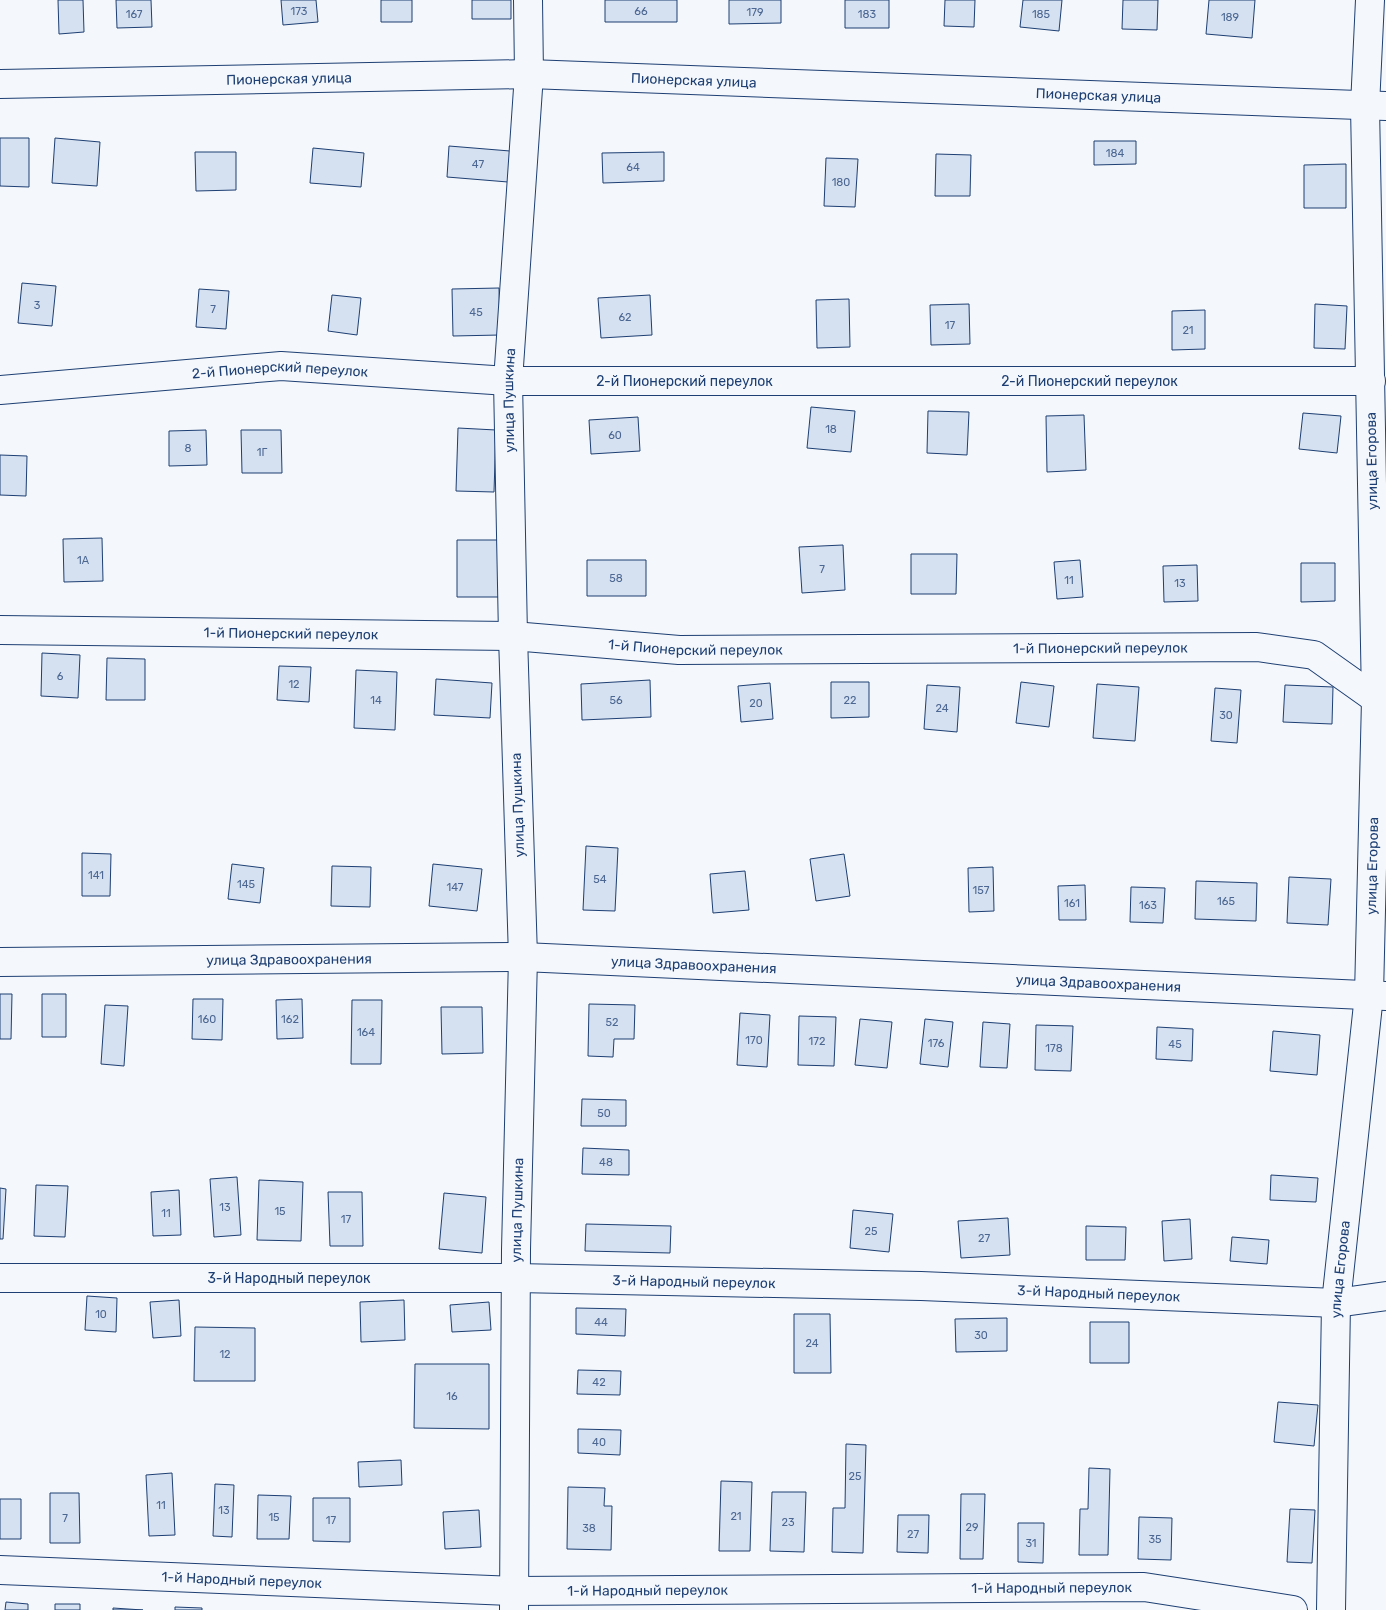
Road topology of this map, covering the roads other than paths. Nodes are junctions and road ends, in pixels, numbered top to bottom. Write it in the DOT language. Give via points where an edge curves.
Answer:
graph roads {
  1 [pos="528,0"];
  2 [pos="1370,0"];
  3 [pos="529,74"];
  4 [pos="0,84"];
  5 [pos="1375,106"];
  6 [pos="508,381"];
  7 [pos="1371,381"];
  8 [pos="0,390"];
  9 [pos="0,630"];
  10 [pos="513,636"];
  11 [pos="1376,700"];
  12 [pos="523,957"];
  13 [pos="0,962"];
  14 [pos="1377,995"];
  15 [pos="0,1278"];
  16 [pos="516,1278"];
  17 [pos="1386,1296"];
  18 [pos="1336,1304"];
  19 [pos="0,1570"];
  20 [pos="514,1601"];
  21 [pos="1293,1610"];
  22 [pos="1331,1610"];
  1 -- 3 [label="street, улица Пушкина"];
  2 -- 5 [label="street, улица Егорова"];
  3 -- 4 [label="street, Пионерская улица"];
  3 -- 5 [label="street, Пионерская улица"];
  3 -- 6 [label="street, улица Пушкина"];
  5 -- 7 [label="street, улица Егорова"];
  6 -- 7 [label="street, 2-й Пионерский переулок"];
  6 -- 8 [label="street, 2-й Пионерский переулок" via="280,366"];
  6 -- 10 [label="street, улица Пушкина"];
  7 -- 11 [label="street, улица Егорова"];
  9 -- 10 [label="street, 1-й Пионерский переулок"];
  10 -- 11 [label="street, 1-й Пионерский переулок" via="679,650 1257,647 1314,655"];
  10 -- 12 [label="street, улица Пушкина"];
  11 -- 14 [label="street, улица Егорова"];
  12 -- 13 [label="street, улица Здравоохранения"];
  12 -- 14 [label="street, улица Здравоохранения"];
  12 -- 16 [label="street, улица Пушкина"];
  14 -- 18 [label="street, улица Егорова"];
  15 -- 16 [label="street, 3-й Народный переулок"];
  16 -- 18 [label="street, 3-й Народный переулок" via="921,1286"];
  16 -- 20 [label="street, улица Пушкина"];
  17 -- 18 [label="street, 3-й Народный переулок"];
  18 -- 22 [label="street, улица Егорова"];
  19 -- 20 [label="street, 1-й Народный переулок"];
  20 -- 21 [label="street, 1-й Народный переулок" via="1144,1587"];
}
